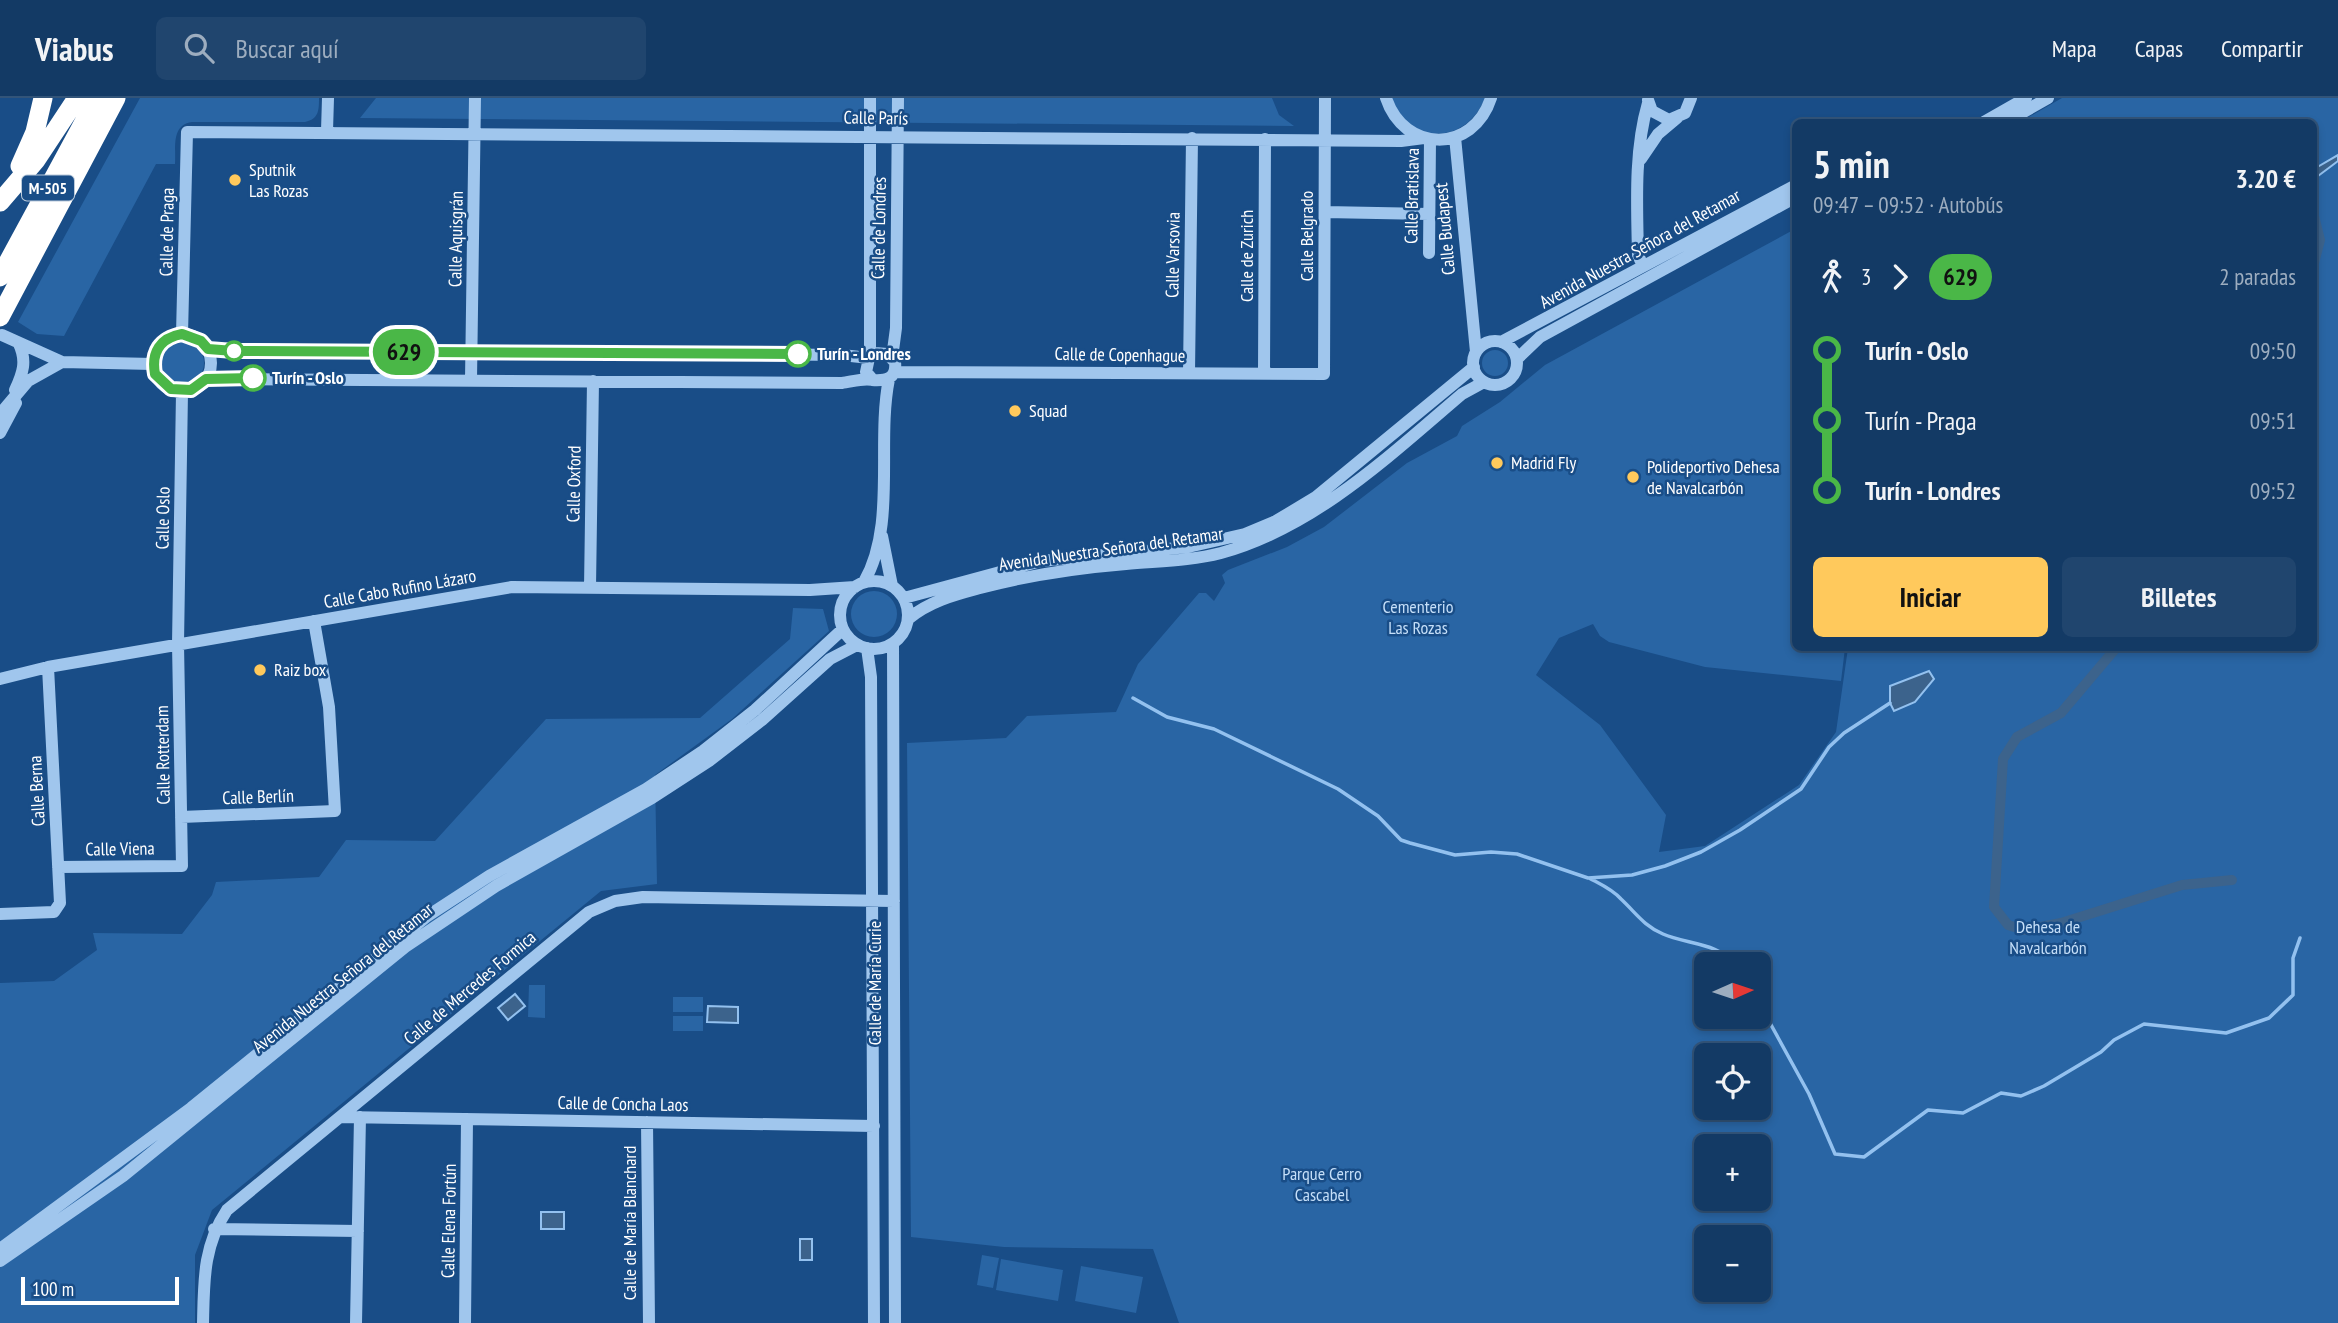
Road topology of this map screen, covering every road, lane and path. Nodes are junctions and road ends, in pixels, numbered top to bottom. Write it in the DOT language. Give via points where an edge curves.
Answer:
graph roads {
  1 [pos="43,98"];
  2 [pos="77,98"];
  3 [pos="97,98"];
  4 [pos="116,98"];
  5 [pos="123,98"];
  6 [pos="328,98"];
  7 [pos="475,98"];
  8 [pos="870,98"];
  9 [pos="898,98"];
  10 [pos="1325,98"];
  11 [pos="1386,98"];
  12 [pos="1491,98"];
  13 [pos="1690,98"];
  14 [pos="2026,98"];
  15 [pos="2048,98"];
  16 [pos="1647,100"];
  17 [pos="1678,118"];
  18 [pos="1989,119"];
  19 [pos="2011,119"];
  20 [pos="327,131"];
  21 [pos="187,132"];
  22 [pos="475,133"];
  23 [pos="870,135"];
  24 [pos="898,136"];
  25 [pos="1455,137"];
  26 [pos="1192,138"];
  27 [pos="1265,139"];
  28 [pos="1427,139"];
  29 [pos="1325,140"];
  30 [pos="86,157"];
  31 [pos="1640,159"];
  32 [pos="1792,187"];
  33 [pos="1792,199"];
  34 [pos="0,200"];
  35 [pos="1325,212"];
  36 [pos="1429,214"];
  37 [pos="1429,253"];
  38 [pos="1643,265"];
  39 [pos="0,277"];
  40 [pos="1473,318"];
  41 [pos="1,326"];
  42 [pos="182,334"];
  43 [pos="1497,342"];
  44 [pos="19,344"];
  45 [pos="208,349"];
  46 [pos="471,352"];
  47 [pos="1476,352"];
  48 [pos="870,357"];
  49 [pos="1517,359"];
  50 [pos="62,362"];
  51 [pos="153,364"];
  52 [pos="1474,367"];
  53 [pos="893,368"];
  54 [pos="1189,373"];
  55 [pos="1264,373"];
  56 [pos="1324,374"];
  57 [pos="206,379"];
  58 [pos="471,380"];
  59 [pos="873,380"];
  60 [pos="29,381"];
  61 [pos="593,381"];
  62 [pos="1484,382"];
  63 [pos="182,392"];
  64 [pos="4,409"];
  65 [pos="883,410"];
  66 [pos="0,433"];
  67 [pos="881,533"];
  68 [pos="859,584"];
  69 [pos="892,586"];
  70 [pos="590,588"];
  71 [pos="810,590"];
  72 [pos="904,598"];
  73 [pos="840,611"];
  74 [pos="908,619"];
  75 [pos="314,621"];
  76 [pos="843,629"];
  77 [pos="893,643"];
  78 [pos="178,644"];
  79 [pos="862,646"];
  80 [pos="48,667"];
  81 [pos="0,679"];
  82 [pos="181,817"];
  83 [pos="182,866"];
  84 [pos="58,867"];
  85 [pos="894,901"];
  86 [pos="872,902"];
  87 [pos="0,914"];
  88 [pos="366,1096"];
  89 [pos="341,1117"];
  90 [pos="366,1117"];
  91 [pos="467,1119"];
  92 [pos="647,1122"];
  93 [pos="874,1126"];
  94 [pos="214,1229"];
  95 [pos="358,1231"];
  96 [pos="0,1249"];
  97 [pos="0,1261"];
  98 [pos="203,1323"];
  99 [pos="356,1323"];
  100 [pos="465,1323"];
  101 [pos="649,1323"];
  102 [pos="874,1323"];
  103 [pos="895,1323"];
  1 -- 34 [label="highway" via="26,156"];
  2 -- 34 [label="highway, M-505" via="36,160"];
  3 -- 39 [label="highway, M-505"];
  4 -- 30 [label="highway, M-505"];
  5 -- 30 [label="highway"];
  6 -- 20 [label="street"];
  7 -- 22 [label="street, Calle Aquisgrán"];
  8 -- 23 [label="street, Calle de Londres"];
  9 -- 24 [label="street, Calle de Londres"];
  10 -- 29 [label="street, Calle Belgrado"];
  11 -- 28 [label="street" via="1398,122"];
  12 -- 25 [label="street" via="1479,121"];
  13 -- 17 [label="street"];
  14 -- 18 [label="street"];
  15 -- 19 [label="street"];
  16 -- 17 [label="street" via="1660,117"];
  16 -- 31 [label="street"];
  17 -- 31 [label="street" via="1658,134"];
  20 -- 21 [label="street, Calle París"];
  20 -- 22 [label="street, Calle París"];
  21 -- 42 [label="street, Calle de Praga"];
  22 -- 23 [label="street, Calle París"];
  22 -- 46 [label="street, Calle Aquisgrán"];
  23 -- 24 [label="street, Calle París"];
  23 -- 48 [label="street, Calle de Londres"];
  24 -- 26 [label="street, Calle París"];
  24 -- 53 [label="street, Calle de Londres"];
  25 -- 28 [label="street, Calle París"];
  25 -- 40 [label="street, Calle Budapest"];
  26 -- 27 [label="street, Calle París"];
  26 -- 54 [label="street, Calle Varsovia"];
  27 -- 29 [label="street, Calle París"];
  27 -- 55 [label="street, Calle de Zurich"];
  28 -- 29 [label="street, Calle París"];
  28 -- 36 [label="street, Calle Bratislava"];
  29 -- 35 [label="street, Calle Belgrado"];
  30 -- 41 [label="highway, M-505"];
  31 -- 38 [label="street" via="1638,255"];
  32 -- 38 [label="street, Avenida Nuestra Señora del Retamar"];
  33 -- 49 [label="street, Avenida Nuestra Señora del Retamar" via="1540,337"];
  35 -- 36 [label="street"];
  35 -- 56 [label="street, Calle Belgrado"];
  36 -- 37 [label="street, Calle Bratislava"];
  38 -- 43 [label="street, Avenida Nuestra Señora del Retamar"];
  40 -- 43 [label="street"];
  40 -- 47 [label="street, Calle Budapest"];
  41 -- 44 [label="street"];
  42 -- 45 [label="street"];
  42 -- 51 [label="street" via="161,343"];
  43 -- 47 [label="street"];
  43 -- 49 [label="street" via="1508,345"];
  44 -- 50 [label="street"];
  44 -- 64 [label="street" via="24,355 23,374"];
  45 -- 46 [label="street"];
  45 -- 57 [label="street" via="211,365"];
  46 -- 48 [label="street"];
  46 -- 58 [label="street, Calle Aquisgrán"];
  47 -- 52 [label="street"];
  48 -- 53 [label="street" via="881,352"];
  48 -- 59 [label="street, Calle de Londres" via="866,372"];
  49 -- 62 [label="street" via="1515,372 1506,382"];
  50 -- 51 [label="street"];
  50 -- 60 [label="street"];
  51 -- 63 [label="street" via="162,383"];
  52 -- 62 [label="street"];
  52 -- 72 [label="street, Avenida Nuestra Señora del Retamar" via="1316,497 1245,534 1188,547 1041,561"];
  53 -- 54 [label="street, Calle de Copenhague"];
  53 -- 59 [label="street"];
  53 -- 65 [label="street, Calle de Londres"];
  54 -- 55 [label="street, Calle de Copenhague"];
  55 -- 56 [label="street, Calle de Copenhague"];
  57 -- 58 [label="street"];
  57 -- 63 [label="street"];
  58 -- 61 [label="street"];
  59 -- 61 [label="street"];
  59 -- 65 [label="street, Calle de Londres"];
  60 -- 64 [label="street"];
  60 -- 66 [label="street"];
  61 -- 70 [label="street, Calle Oxford"];
  62 -- 74 [label="street, Avenida Nuestra Señora del Retamar" via="1462,394 1322,507 1259,540 1190,559 1005,581 933,601"];
  63 -- 78 [label="street, Calle Oslo"];
  65 -- 67 [label="street"];
  67 -- 68 [label="street" via="875,562"];
  67 -- 69 [label="street"];
  68 -- 69 [label="street" via="874,580"];
  68 -- 71 [label="street, Calle Cabo Rufino Lázaro"];
  68 -- 73 [label="street" via="845,597"];
  69 -- 72 [label="street"];
  70 -- 71 [label="street, Calle Cabo Rufino Lázaro"];
  70 -- 75 [label="street, Calle Cabo Rufino Lázaro" via="512,587"];
  71 -- 73 [label="street" via="827,597"];
  72 -- 74 [label="street"];
  73 -- 76 [label="street"];
  74 -- 77 [label="street"];
  75 -- 78 [label="street, Calle Cabo Rufino Lázaro"];
  75 -- 82 [label="street, Calle Berlín" via="329,707 335,811"];
  76 -- 79 [label="street"];
  76 -- 96 [label="street, Avenida Nuestra Señora del Retamar" via="789,681 703,751 426,917 191,1108"];
  77 -- 79 [label="street"];
  77 -- 85 [label="street, Calle de María Curie"];
  78 -- 80 [label="street, Calle Cabo Rufino Lázaro"];
  78 -- 82 [label="street, Calle Rotterdam"];
  79 -- 86 [label="street, Calle de María Curie" via="871,677"];
  79 -- 97 [label="street, Avenida Nuestra Señora del Retamar" via="830,659 709,761 496,886 405,947 123,1176"];
  80 -- 81 [label="street, Calle Cabo Rufino Lázaro"];
  80 -- 84 [label="street, Calle Berna"];
  82 -- 83 [label="street, Calle Rotterdam"];
  83 -- 84 [label="street, Calle Viena"];
  84 -- 87 [label="street, Calle Berna" via="60,903 54,912"];
  85 -- 86 [label="street, Calle de Mercedes Formica"];
  85 -- 103 [label="street, Calle de María Curie"];
  86 -- 88 [label="street, Calle de Mercedes Formica" via="643,897 615,901 589,912"];
  86 -- 93 [label="street, Calle de María Curie"];
  88 -- 89 [label="street, Calle de Mercedes Formica"];
  88 -- 90 [label="street"];
  89 -- 90 [label="street, Calle de Concha Laos"];
  89 -- 94 [label="street, Calle de Mercedes Formica" via="227,1210"];
  90 -- 91 [label="street, Calle de Concha Laos"];
  90 -- 95 [label="street"];
  91 -- 92 [label="street, Calle de Concha Laos"];
  91 -- 100 [label="street, Calle Elena Fortún"];
  92 -- 93 [label="street, Calle de Concha Laos"];
  92 -- 101 [label="street, Calle de María Blanchard"];
  93 -- 102 [label="street, Calle de María Curie"];
  94 -- 95 [label="street"];
  94 -- 98 [label="street, Calle de Mercedes Formica" via="204,1265"];
  95 -- 99 [label="street"];
}
